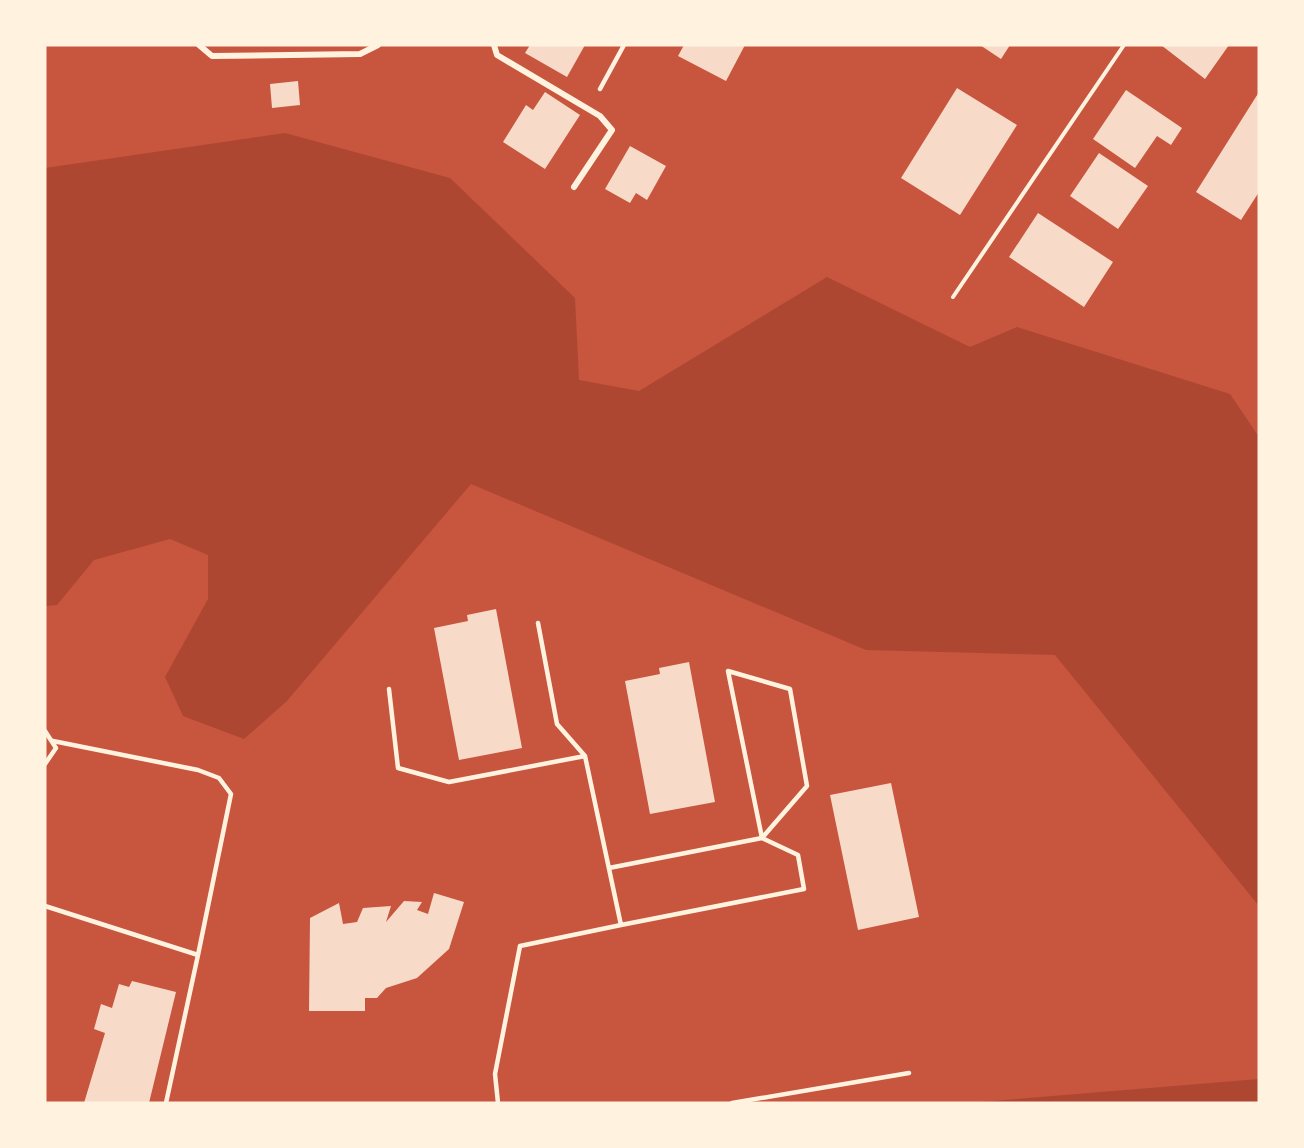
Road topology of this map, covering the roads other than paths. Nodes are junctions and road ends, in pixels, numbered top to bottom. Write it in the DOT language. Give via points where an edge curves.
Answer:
graph roads {
  1 [pos="199,45"];
  2 [pos="378,45"];
  3 [pos="494,45"];
  4 [pos="624,45"];
  5 [pos="600,89"];
  6 [pos="574,187"];
  7 [pos="538,623"];
  8 [pos="388,689"];
  9 [pos="45,731"];
  10 [pos="53,741"];
  11 [pos="585,756"];
  12 [pos="45,764"];
  13 [pos="762,838"];
  14 [pos="609,868"];
  15 [pos="45,906"];
  16 [pos="621,925"];
  17 [pos="198,955"];
  18 [pos="909,1073"];
  19 [pos="166,1103"];
  20 [pos="498,1103"];
  21 [pos="732,1103"];
  1 -- 2 [label="street" via="212,56 360,54"];
  3 -- 6 [label="street" via="497,56 600,116 612,130"];
  4 -- 5 [label="lane"];
  7 -- 11 [label="lane" via="557,724"];
  8 -- 11 [label="lane" via="398,768 449,782"];
  9 -- 10 [label="lane"];
  10 -- 12 [label="lane" via="56,748"];
  10 -- 17 [label="lane" via="198,770 219,778 231,794"];
  11 -- 14 [label="lane"];
  13 -- 13 [label="lane" via="733,694 728,672 790,689 807,786"];
  13 -- 14 [label="lane"];
  13 -- 16 [label="lane" via="798,855 804,889"];
  14 -- 16 [label="lane"];
  15 -- 17 [label="lane"];
  16 -- 20 [label="lane" via="520,946 495,1074"];
  17 -- 19 [label="lane"];
  18 -- 21 [label="lane"];
}
